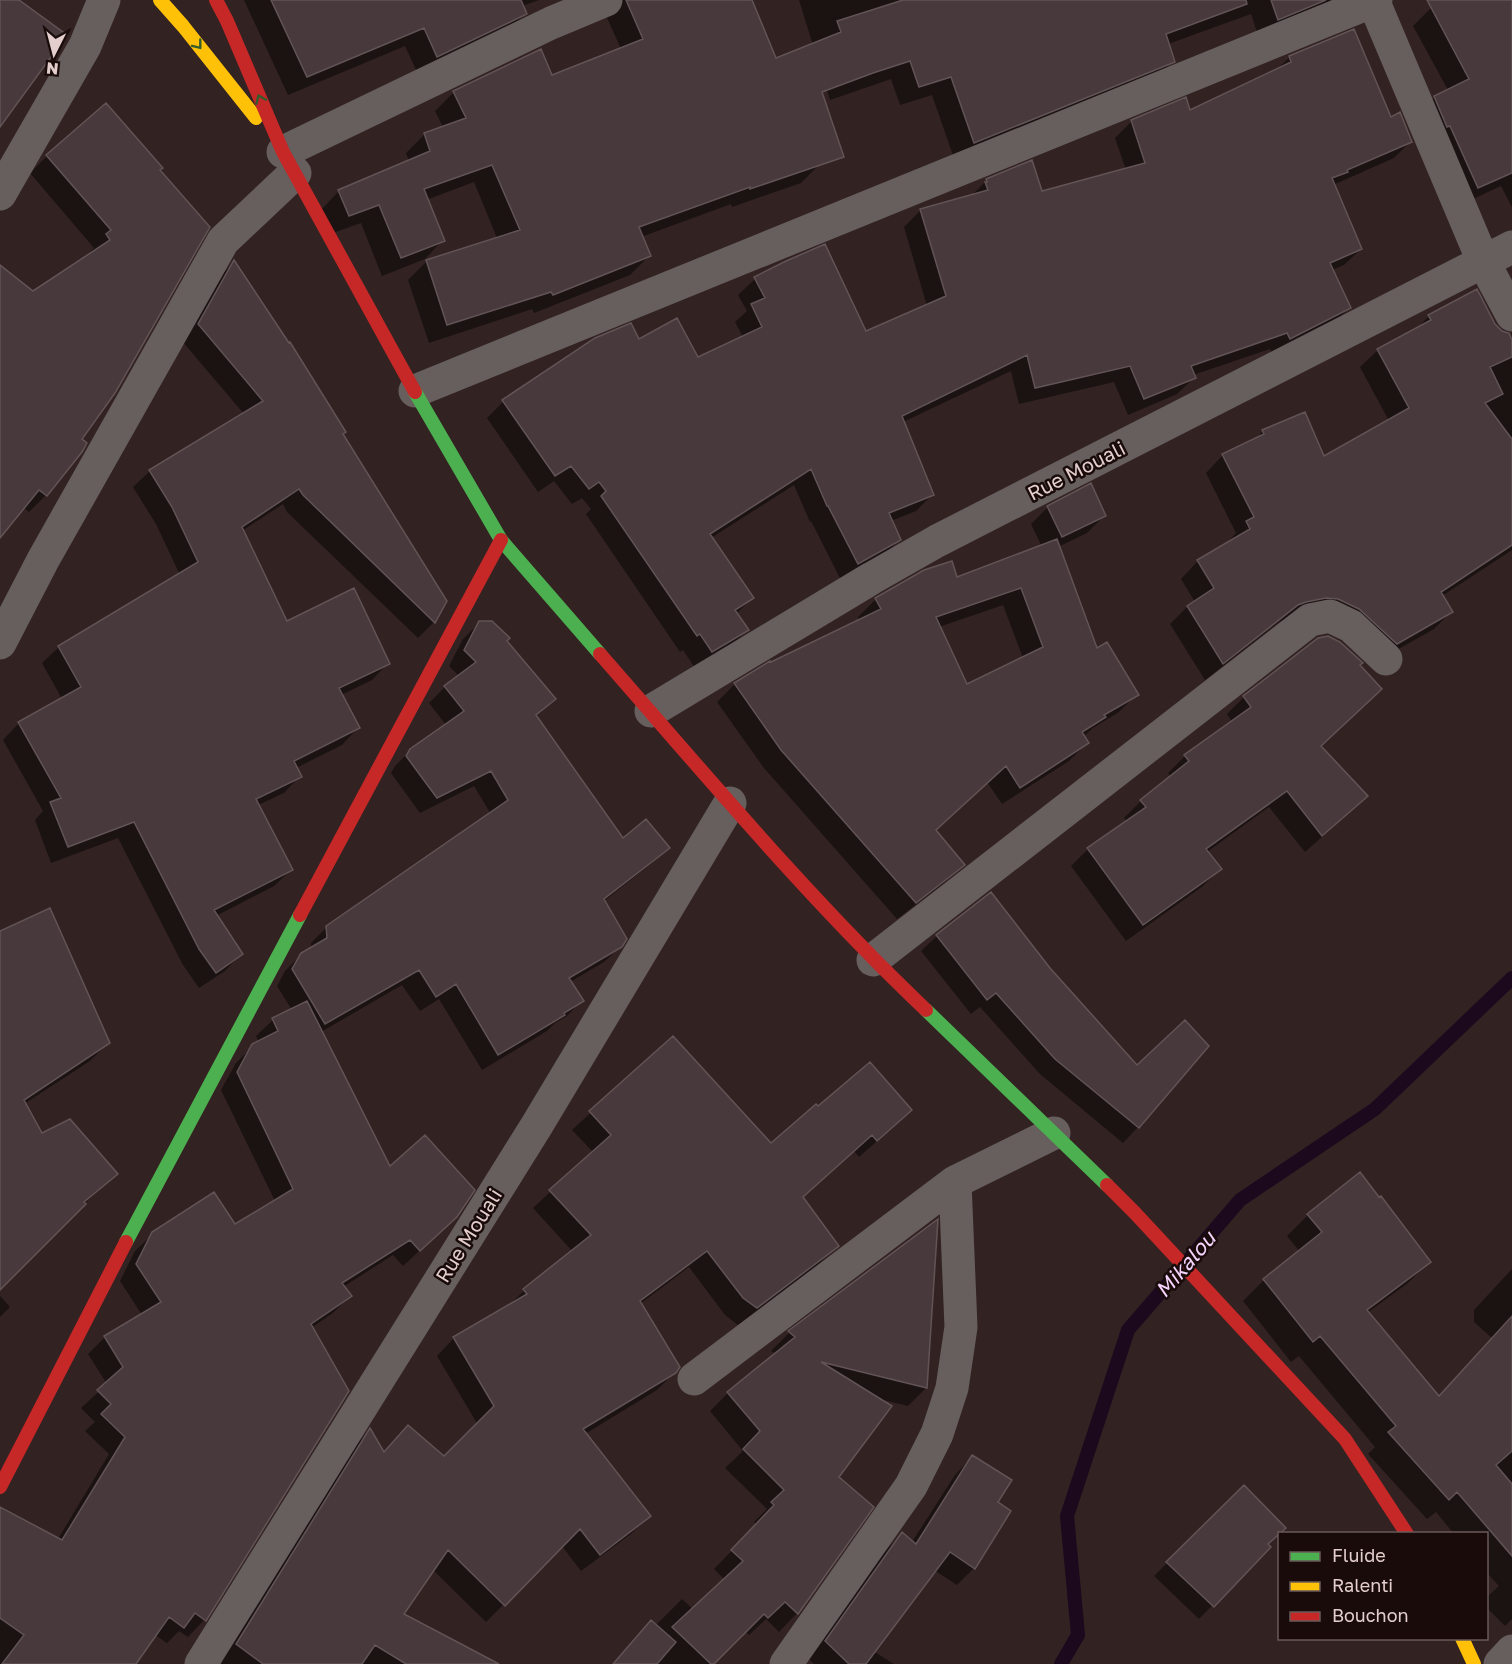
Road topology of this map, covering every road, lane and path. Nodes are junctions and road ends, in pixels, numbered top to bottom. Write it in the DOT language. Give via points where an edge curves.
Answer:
graph roads {
  1 [pos="104,0"];
  2 [pos="160,0"];
  3 [pos="216,0"];
  4 [pos="606,0"];
  5 [pos="1374,0"];
  6 [pos="289,163"];
  7 [pos="0,194"];
  8 [pos="1512,247"];
  9 [pos="1482,261"];
  10 [pos="1512,315"];
  11 [pos="415,391"];
  12 [pos="501,540"];
  13 [pos="0,643"];
  14 [pos="1386,659"];
  15 [pos="651,711"];
  16 [pos="730,803"];
  17 [pos="873,960"];
  18 [pos="1054,1133"];
  19 [pos="955,1182"];
  20 [pos="694,1378"];
  21 [pos="0,1487"];
  22 [pos="1406,1532"];
  23 [pos="1463,1640"];
  24 [pos="1512,1651"];
  25 [pos="201,1664"];
  26 [pos="786,1664"];
  27 [pos="1474,1664"];
  28 [pos="1500,1664"];
  1 -- 7 [label="street" via="85,46"];
  2 -- 6 [label="main road, one-way"];
  6 -- 3 [label="main road, one-way"];
  4 -- 6 [label="street" via="551,23"];
  5 -- 9 [label="street"];
  5 -- 11 [label="street"];
  6 -- 11 [label="main road"];
  6 -- 13 [label="street" via="223,241"];
  8 -- 9 [label="street, Rue Mouali"];
  9 -- 10 [label="street"];
  9 -- 15 [label="street, Rue Mouali" via="937,542"];
  11 -- 12 [label="main road"];
  12 -- 15 [label="main road"];
  12 -- 21 [label="main road" via="150,1196"];
  14 -- 17 [label="street" via="1351,626 1330,616 1310,620"];
  15 -- 16 [label="main road"];
  16 -- 17 [label="main road"];
  16 -- 25 [label="street, Rue Mouali" via="537,1125"];
  17 -- 18 [label="main road"];
  18 -- 19 [label="street"];
  18 -- 22 [label="main road" via="1135,1213 1345,1439"];
  19 -- 20 [label="street"];
  19 -- 26 [label="street" via="961,1327 952,1388 937,1434 911,1486"];
  23 -- 27 [label="main road"];
  24 -- 28 [label="street"];
}
